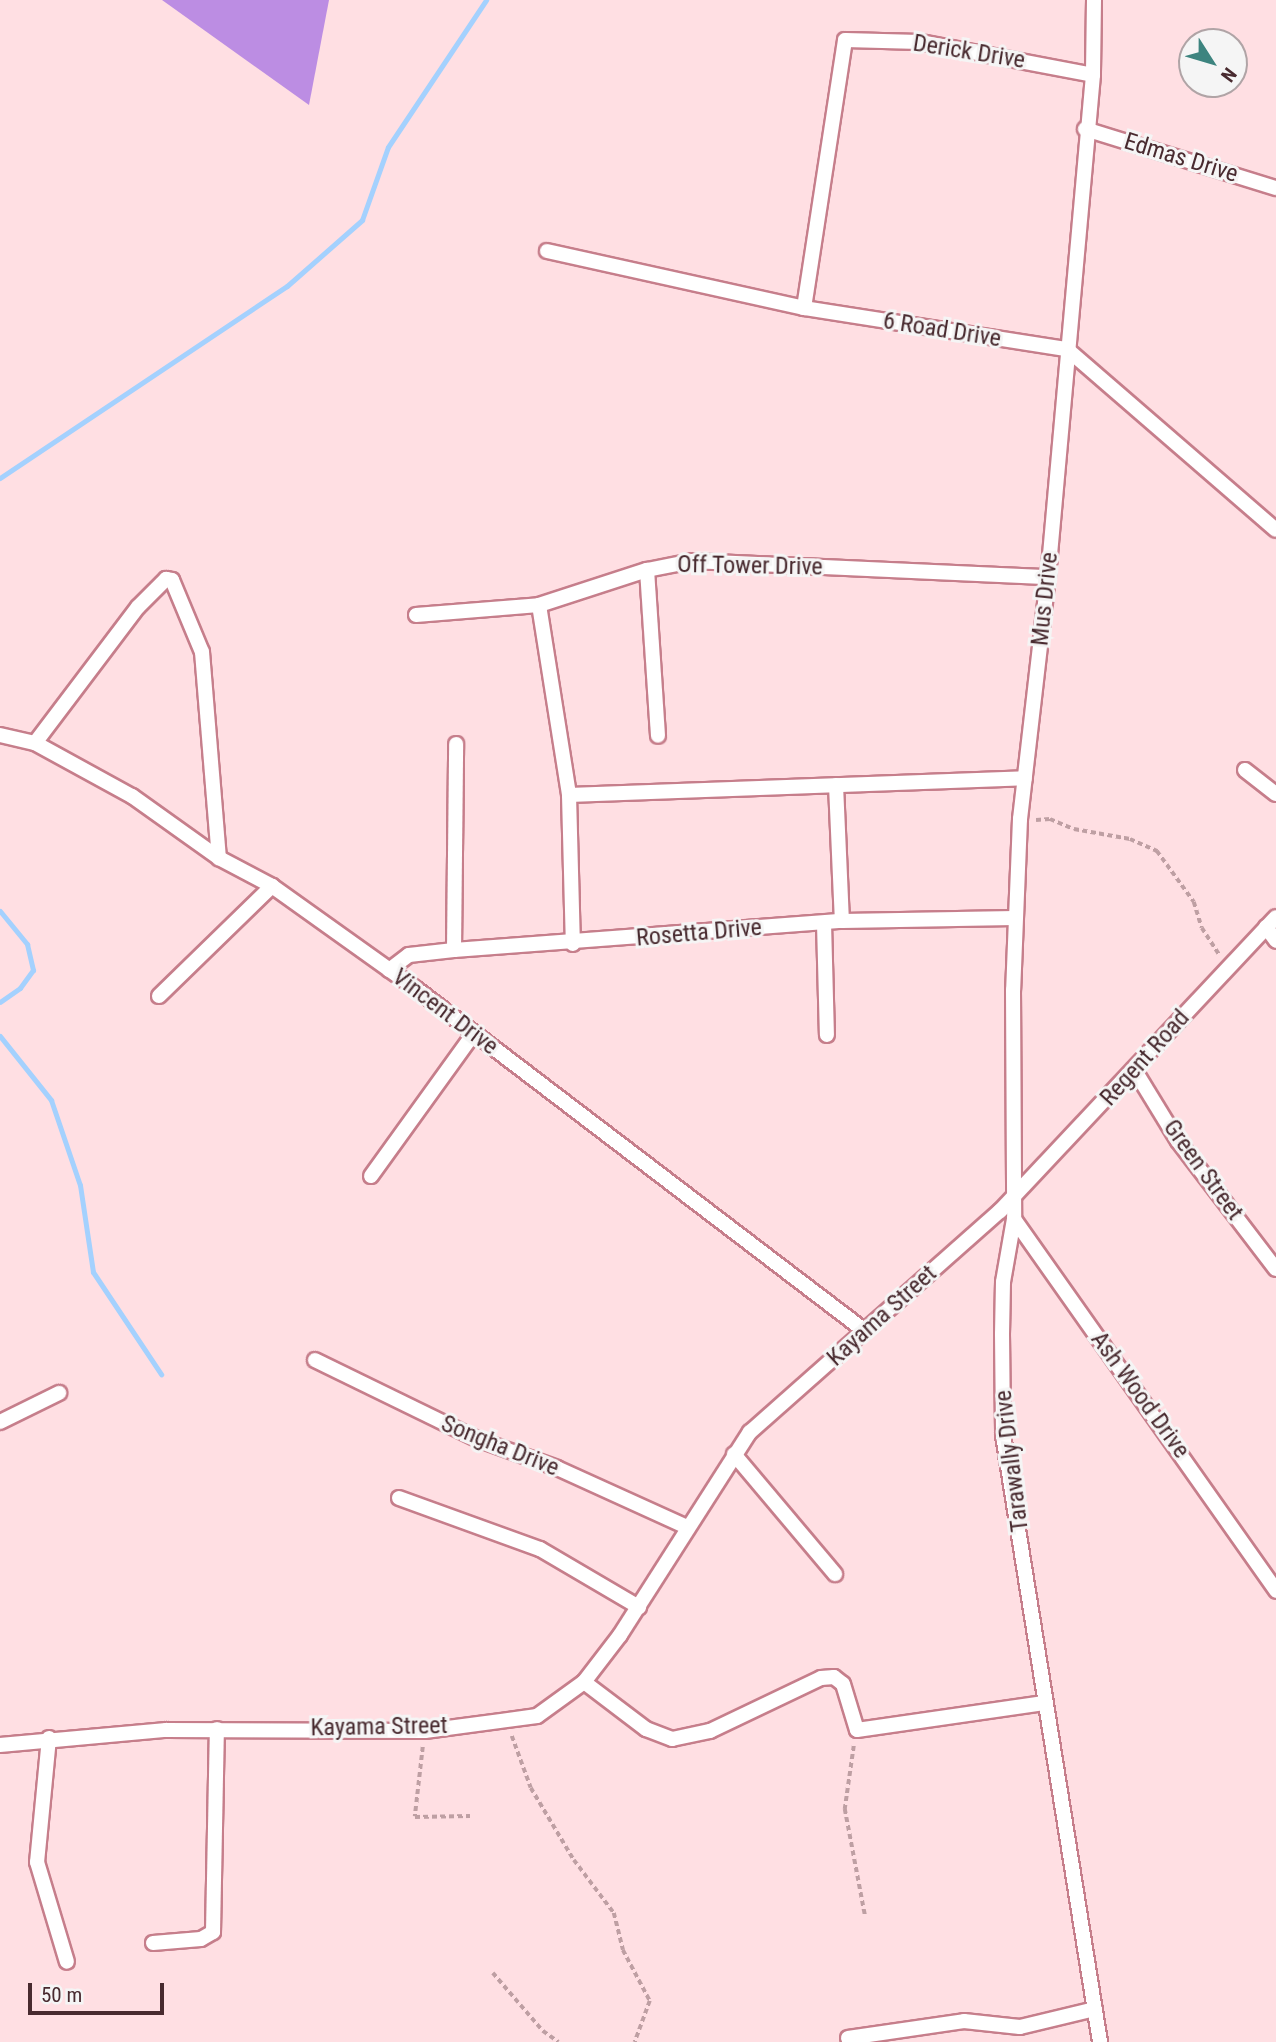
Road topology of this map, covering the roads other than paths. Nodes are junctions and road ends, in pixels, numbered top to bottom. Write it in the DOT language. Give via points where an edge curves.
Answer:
graph roads {
  1 [pos="1094,0"];
  2 [pos="1093,75"];
  3 [pos="1085,129"];
  4 [pos="1276,188"];
  5 [pos="547,251"];
  6 [pos="804,308"];
  7 [pos="1067,349"];
  8 [pos="1276,530"];
  9 [pos="648,570"];
  10 [pos="1048,577"];
  11 [pos="539,605"];
  12 [pos="416,615"];
  13 [pos="0,735"];
  14 [pos="658,736"];
  15 [pos="35,743"];
  16 [pos="456,744"];
  17 [pos="1245,770"];
  18 [pos="1025,778"];
  19 [pos="836,785"];
  20 [pos="1276,794"];
  21 [pos="569,795"];
  22 [pos="219,858"];
  23 [pos="272,887"];
  24 [pos="1015,918"];
  25 [pos="842,921"];
  26 [pos="1271,922"];
  27 [pos="824,923"];
  28 [pos="1276,941"];
  29 [pos="573,944"];
  30 [pos="454,950"];
  31 [pos="389,970"];
  32 [pos="159,996"];
  33 [pos="474,1032"];
  34 [pos="827,1035"];
  35 [pos="1134,1069"];
  36 [pos="371,1176"];
  37 [pos="1013,1198"];
  38 [pos="1014,1219"];
  39 [pos="1276,1269"];
  40 [pos="865,1332"];
  41 [pos="315,1360"];
  42 [pos="59,1393"];
  43 [pos="0,1422"];
  44 [pos="734,1454"];
  45 [pos="399,1498"];
  46 [pos="687,1527"];
  47 [pos="835,1574"];
  48 [pos="1276,1591"];
  49 [pos="639,1607"];
  50 [pos="584,1682"];
  51 [pos="1044,1703"];
  52 [pos="216,1729"];
  53 [pos="49,1738"];
  54 [pos="0,1745"];
  55 [pos="153,1943"];
  56 [pos="67,1962"];
  57 [pos="1095,2009"];
  58 [pos="848,2038"];
  59 [pos="1100,2042"];
  1 -- 2 [label="street, Mus Drive"];
  2 -- 3 [label="street, Mus Drive"];
  2 -- 6 [label="street, Derick Drive" via="920,42 845,40"];
  3 -- 4 [label="street, Edmas Drive"];
  3 -- 7 [label="street, Mus Drive"];
  5 -- 6 [label="street, 6 Road Drive"];
  6 -- 7 [label="street, 6 Road Drive"];
  7 -- 8 [label="street"];
  7 -- 10 [label="street, Mus Drive"];
  9 -- 10 [label="street, Off Tower Drive" via="693,561"];
  9 -- 11 [label="street, Off Tower Drive"];
  9 -- 14 [label="street"];
  10 -- 18 [label="street, Mus Drive"];
  11 -- 12 [label="street, Off Tower Drive"];
  11 -- 21 [label="street"];
  13 -- 15 [label="street, Vincent Drive"];
  15 -- 22 [label="street, Vincent Drive" via="132,796"];
  15 -- 22 [label="street" via="138,607 166,579 172,580 202,652"];
  16 -- 30 [label="street"];
  17 -- 20 [label="street"];
  18 -- 19 [label="street"];
  18 -- 24 [label="street, Mus Drive"];
  19 -- 21 [label="street"];
  19 -- 25 [label="street"];
  21 -- 29 [label="street"];
  22 -- 23 [label="street, Vincent Drive"];
  23 -- 31 [label="street, Vincent Drive"];
  23 -- 32 [label="street"];
  24 -- 25 [label="street, Rosetta Drive"];
  24 -- 37 [label="street, Mus Drive"];
  25 -- 27 [label="street, Rosetta Drive"];
  26 -- 28 [label="street"];
  26 -- 35 [label="street, Regent Road"];
  27 -- 29 [label="street, Rosetta Drive"];
  27 -- 34 [label="street"];
  29 -- 30 [label="street, Rosetta Drive"];
  30 -- 31 [label="street, Rosetta Drive" via="409,955"];
  31 -- 33 [label="street, Vincent Drive"];
  33 -- 36 [label="street"];
  33 -- 40 [label="street, Vincent Drive"];
  35 -- 37 [label="street, Regent Road"];
  35 -- 39 [label="street, Green Street" via="1178,1141"];
  37 -- 38 [label="street"];
  37 -- 40 [label="street, Kayama Street"];
  38 -- 48 [label="street, Ash Wood Drive"];
  38 -- 51 [label="street, Tarawally Drive" via="1003,1282 1003,1435"];
  40 -- 44 [label="street, Kayama Street" via="746,1436"];
  41 -- 46 [label="street, Songha Drive" via="477,1439 557,1468"];
  42 -- 43 [label="street"];
  44 -- 46 [label="street, Kayama Street"];
  44 -- 47 [label="street"];
  45 -- 49 [label="street" via="540,1549"];
  46 -- 49 [label="street, Kayama Street"];
  49 -- 50 [label="street, Kayama Street"];
  50 -- 51 [label="street" via="646,1730 672,1739 710,1731 821,1678 834,1677 849,1695 857,1730"];
  50 -- 52 [label="street, Kayama Street" via="537,1716 507,1721 425,1731"];
  51 -- 57 [label="street, Tarawally Drive"];
  52 -- 53 [label="street, Kayama Street"];
  52 -- 55 [label="street" via="213,1932 201,1939"];
  53 -- 54 [label="street, Kayama Street"];
  53 -- 56 [label="street" via="37,1862"];
  57 -- 58 [label="street" via="1020,2027 964,2021"];
  57 -- 59 [label="street, Tarawally Drive"];
}
